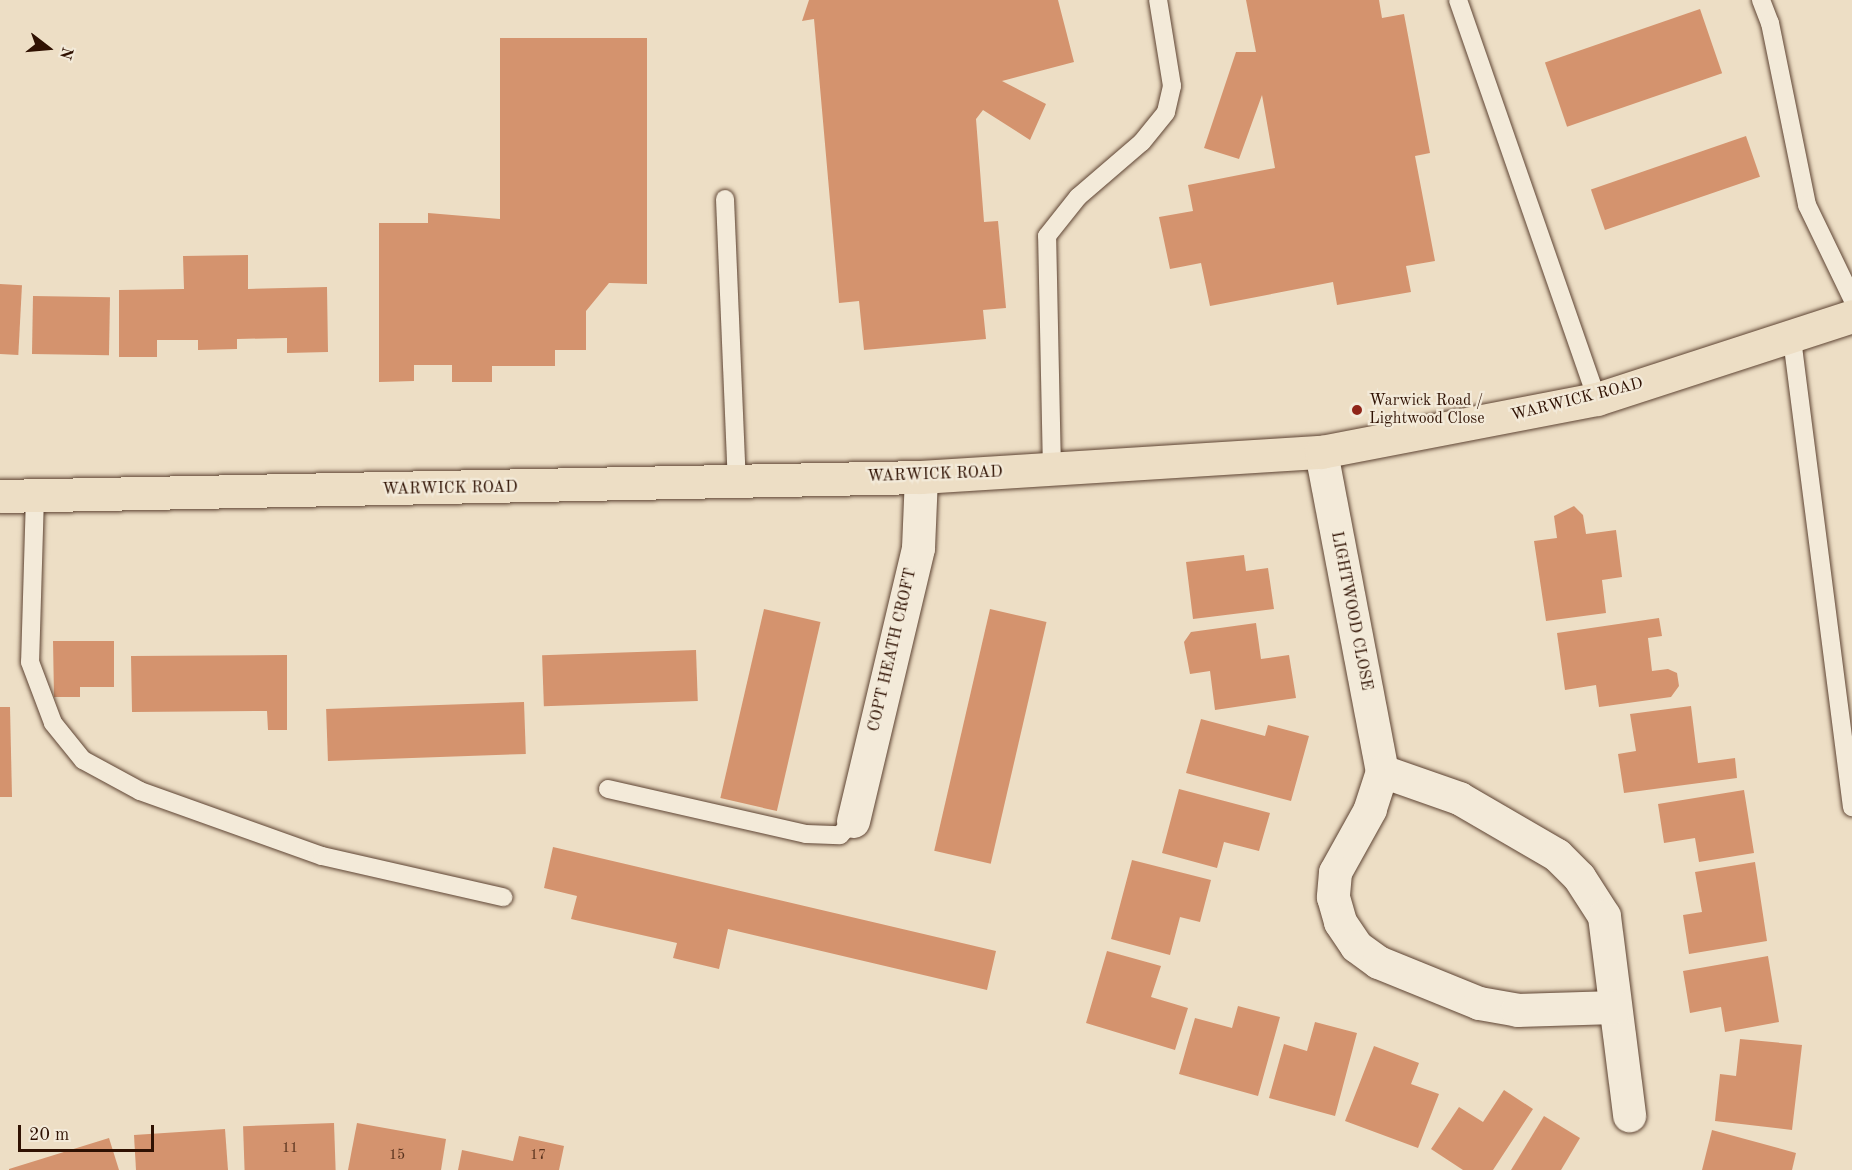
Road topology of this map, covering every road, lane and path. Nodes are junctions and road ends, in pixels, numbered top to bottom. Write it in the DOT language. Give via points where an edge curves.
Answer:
graph roads {
  1 [pos="1158,0"];
  2 [pos="1458,0"];
  3 [pos="1761,0"];
  4 [pos="725,198"];
  5 [pos="1852,298"];
  6 [pos="1852,316"];
  7 [pos="1792,339"];
  8 [pos="1597,399"];
  9 [pos="1321,452"];
  10 [pos="1052,471"];
  11 [pos="921,477"];
  12 [pos="737,481"];
  13 [pos="0,496"];
  14 [pos="35,496"];
  15 [pos="1382,771"];
  16 [pos="608,789"];
  17 [pos="1852,807"];
  18 [pos="853,821"];
  19 [pos="503,897"];
  20 [pos="1615,1007"];
  21 [pos="1629,1115"];
  1 -- 10 [label="lane" via="1172,86 1166,112 1142,142 1078,196 1047,236"];
  2 -- 8 [label="lane"];
  3 -- 5 [label="lane" via="1807,205"];
  4 -- 12 [label="lane"];
  6 -- 7 [label="main road, WARWICK ROAD"];
  7 -- 8 [label="main road, WARWICK ROAD"];
  7 -- 17 [label="lane"];
  8 -- 9 [label="main road, WARWICK ROAD"];
  9 -- 10 [label="main road, WARWICK ROAD"];
  9 -- 15 [label="street, LIGHTWOOD CLOSE"];
  10 -- 11 [label="main road, WARWICK ROAD"];
  11 -- 12 [label="main road, WARWICK ROAD"];
  11 -- 18 [label="street, COPT HEATH CROFT" via="918,548"];
  12 -- 14 [label="main road, WARWICK ROAD"];
  13 -- 14 [label="main road, WARWICK ROAD"];
  14 -- 19 [label="lane" via="30,662 53,723 83,760 140,791 322,856"];
  15 -- 20 [label="street" via="1459,798 1557,855 1579,877 1604,916"];
  15 -- 20 [label="street, LIGHTWOOD CLOSE" via="1370,809 1335,872 1333,897 1356,946 1378,962 1479,1004 1517,1010"];
  16 -- 18 [label="lane" via="806,834 840,835"];
  20 -- 21 [label="street"];
}
